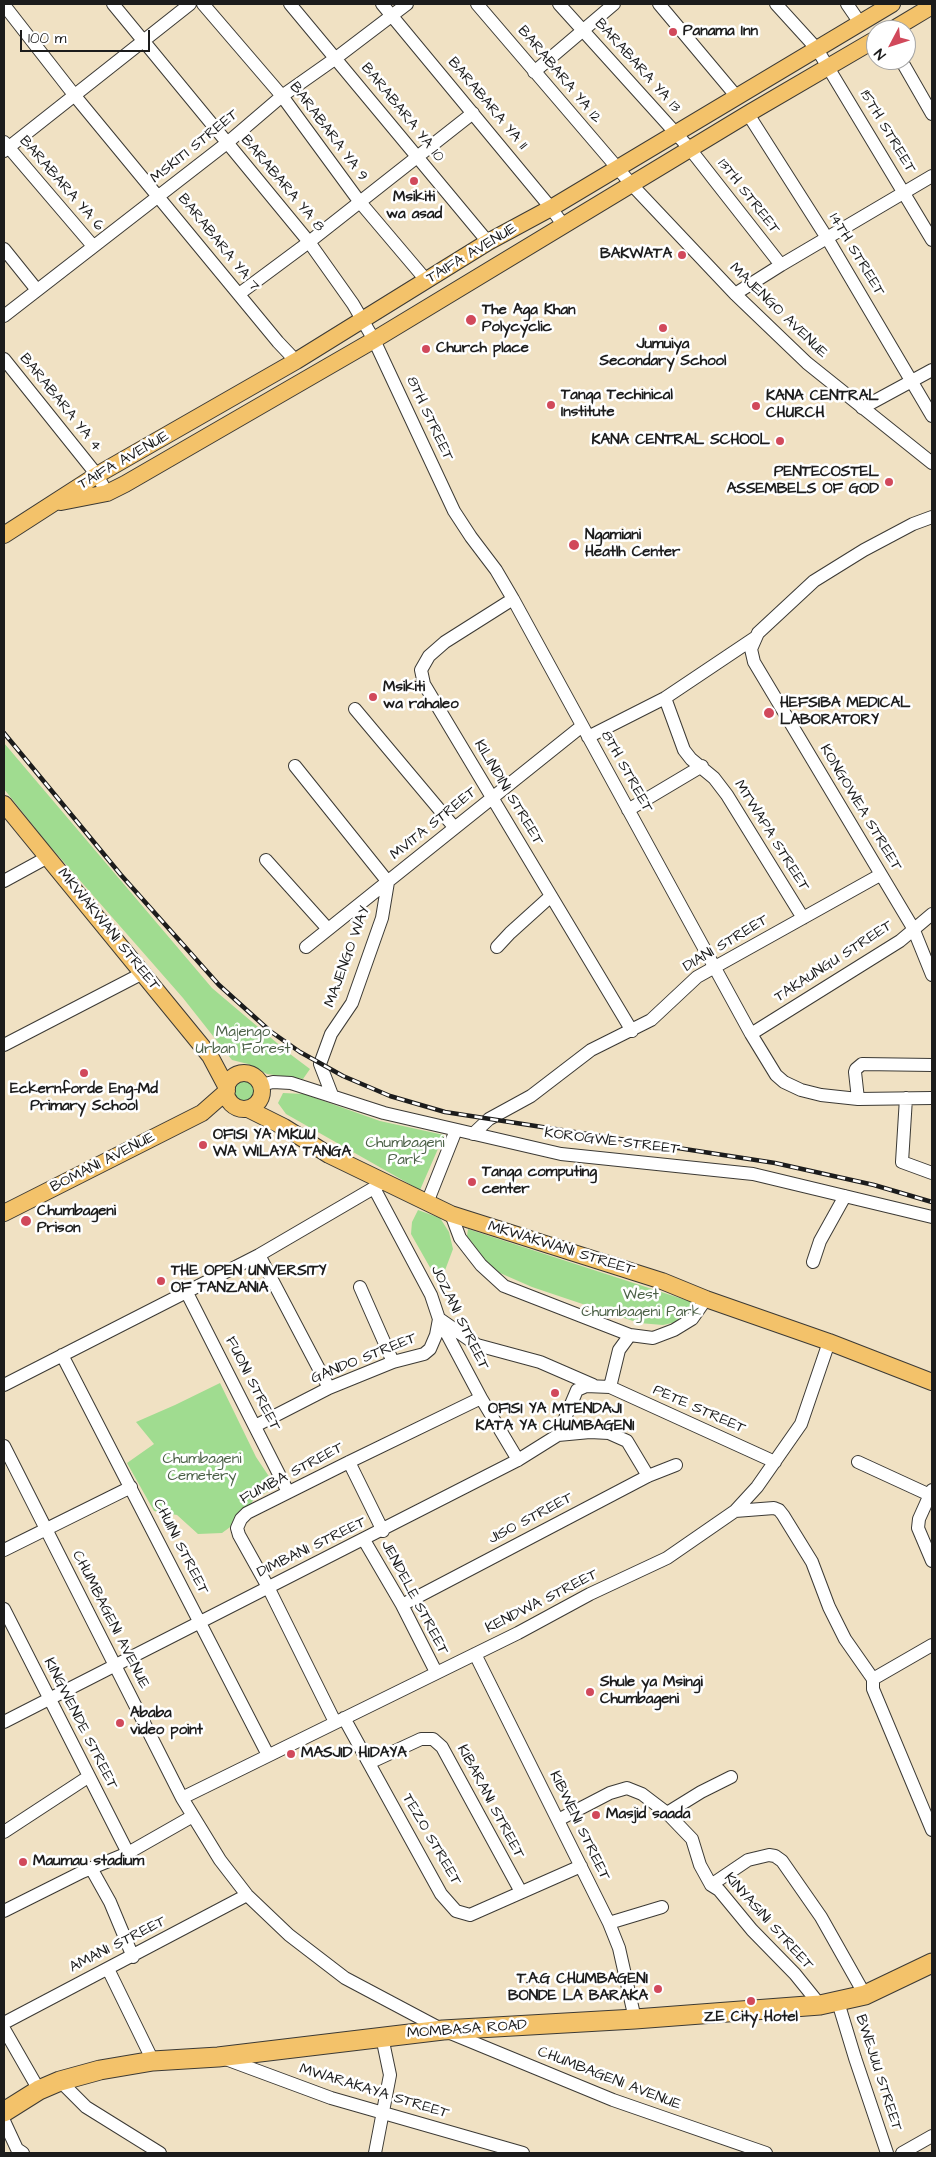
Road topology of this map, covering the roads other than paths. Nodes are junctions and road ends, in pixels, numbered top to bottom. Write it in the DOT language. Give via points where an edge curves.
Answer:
graph roads {
  1 [pos="113,4"];
  2 [pos="190,4"];
  3 [pos="203,4"];
  4 [pos="290,4"];
  5 [pos="382,4"];
  6 [pos="407,4"];
  7 [pos="477,4"];
  8 [pos="559,4"];
  9 [pos="614,4"];
  10 [pos="659,4"];
  11 [pos="776,4"];
  12 [pos="847,4"];
  13 [pos="892,4"];
  14 [pos="4,5"];
  15 [pos="932,6"];
  16 [pos="392,15"];
  17 [pos="909,20"];
  18 [pos="860,22"];
  19 [pos="582,30"];
  20 [pos="144,42"];
  21 [pos="866,46"];
  22 [pos="817,49"];
  23 [pos="336,58"];
  24 [pos="829,66"];
  25 [pos="907,70"];
  26 [pos="534,72"];
  27 [pos="76,96"];
  28 [pos="282,96"];
  29 [pos="737,96"];
  30 [pos="473,113"];
  31 [pos="748,114"];
  32 [pos="932,114"];
  33 [pos="676,133"];
  34 [pos="227,143"];
  35 [pos="5,147"];
  36 [pos="690,150"];
  37 [pos="416,157"];
  38 [pos="616,167"];
  39 [pos="932,176"];
  40 [pos="632,185"];
  41 [pos="904,192"];
  42 [pos="158,196"];
  43 [pos="359,201"];
  44 [pos="551,208"];
  45 [pos="564,226"];
  46 [pos="827,238"];
  47 [pos="932,240"];
  48 [pos="309,242"];
  49 [pos="488,242"];
  50 [pos="93,246"];
  51 [pos="4,248"];
  52 [pos="781,265"];
  53 [pos="426,280"];
  54 [pos="37,290"];
  55 [pos="239,294"];
  56 [pos="735,294"];
  57 [pos="4,316"];
  58 [pos="363,320"];
  59 [pos="374,340"];
  60 [pos="4,359"];
  61 [pos="296,361"];
  62 [pos="932,370"];
  63 [pos="913,382"];
  64 [pos="862,408"];
  65 [pos="932,416"];
  66 [pos="172,433"];
  67 [pos="184,451"];
  68 [pos="932,463"];
  69 [pos="97,475"];
  70 [pos="107,493"];
  71 [pos="52,504"];
  72 [pos="932,516"];
  73 [pos="4,535"];
  74 [pos="512,599"];
  75 [pos="757,635"];
  76 [pos="665,698"];
  77 [pos="355,709"];
  78 [pos="585,731"];
  79 [pos="295,766"];
  80 [pos="702,766"];
  81 [pos="492,798"];
  82 [pos="4,804"];
  83 [pos="628,810"];
  84 [pos="454,828"];
  85 [pos="48,857"];
  86 [pos="266,860"];
  87 [pos="880,875"];
  88 [pos="4,881"];
  89 [pos="388,882"];
  90 [pos="551,896"];
  91 [pos="932,914"];
  92 [pos="803,918"];
  93 [pos="913,928"];
  94 [pos="328,929"];
  95 [pos="306,947"];
  96 [pos="497,947"];
  97 [pos="714,967"];
  98 [pos="143,973"];
  99 [pos="932,975"];
  100 [pos="632,1031"];
  101 [pos="751,1034"];
  102 [pos="4,1045"];
  103 [pos="210,1056"];
  104 [pos="932,1065"];
  105 [pos="242,1073"];
  106 [pos="227,1090"];
  107 [pos="262,1090"];
  108 [pos="332,1095"];
  109 [pos="906,1098"];
  110 [pos="932,1098"];
  111 [pos="858,1100"];
  112 [pos="243,1108"];
  113 [pos="202,1113"];
  114 [pos="284,1127"];
  115 [pos="456,1130"];
  116 [pos="472,1134"];
  117 [pos="932,1173"];
  118 [pos="379,1185"];
  119 [pos="845,1196"];
  120 [pos="427,1203"];
  121 [pos="4,1213"];
  122 [pos="452,1214"];
  123 [pos="932,1217"];
  124 [pos="258,1255"];
  125 [pos="813,1262"];
  126 [pos="360,1287"];
  127 [pos="186,1291"];
  128 [pos="706,1299"];
  129 [pos="439,1319"];
  130 [pos="630,1335"];
  131 [pos="829,1342"];
  132 [pos="62,1355"];
  133 [pos="393,1362"];
  134 [pos="932,1382"];
  135 [pos="4,1385"];
  136 [pos="593,1385"];
  137 [pos="610,1387"];
  138 [pos="329,1388"];
  139 [pos="481,1398"];
  140 [pos="255,1426"];
  141 [pos="558,1435"];
  142 [pos="4,1446"];
  143 [pos="518,1460"];
  144 [pos="349,1462"];
  145 [pos="775,1462"];
  146 [pos="858,1462"];
  147 [pos="676,1465"];
  148 [pos="648,1476"];
  149 [pos="130,1487"];
  150 [pos="288,1492"];
  151 [pos="931,1493"];
  152 [pos="735,1511"];
  153 [pos="45,1528"];
  154 [pos="383,1531"];
  155 [pos="364,1540"];
  156 [pos="4,1550"];
  157 [pos="932,1561"];
  158 [pos="268,1587"];
  159 [pos="402,1605"];
  160 [pos="4,1609"];
  161 [pos="201,1622"];
  162 [pos="931,1648"];
  163 [pos="475,1654"];
  164 [pos="114,1665"];
  165 [pos="436,1672"];
  166 [pos="873,1679"];
  167 [pos="49,1699"];
  168 [pos="339,1720"];
  169 [pos="4,1722"];
  170 [pos="268,1755"];
  171 [pos="368,1763"];
  172 [pos="88,1777"];
  173 [pos="731,1777"];
  174 [pos="182,1798"];
  175 [pos="667,1813"];
  176 [pos="193,1816"];
  177 [pos="558,1820"];
  178 [pos="932,1830"];
  179 [pos="4,1832"];
  180 [pos="128,1854"];
  181 [pos="581,1866"];
  182 [pos="91,1868"];
  183 [pos="710,1885"];
  184 [pos="521,1892"];
  185 [pos="247,1895"];
  186 [pos="662,1907"];
  187 [pos="4,1911"];
  188 [pos="609,1923"];
  189 [pos="133,1957"];
  190 [pos="932,1962"];
  191 [pos="108,1969"];
  192 [pos="865,1995"];
  193 [pos="838,2002"];
  194 [pos="820,2005"];
  195 [pos="635,2019"];
  196 [pos="4,2023"];
  197 [pos="4,2030"];
  198 [pos="443,2030"];
  199 [pos="382,2037"];
  200 [pos="218,2057"];
  201 [pos="153,2061"];
  202 [pos="60,2081"];
  203 [pos="39,2090"];
  204 [pos="4,2112"];
  205 [pos="384,2114"];
  206 [pos="4,2121"];
  207 [pos="932,2136"];
  208 [pos="23,2153"];
  209 [pos="160,2153"];
  210 [pos="375,2153"];
  211 [pos="523,2153"];
  212 [pos="766,2153"];
  213 [pos="887,2153"];
  214 [pos="902,2153"];
  1 -- 20 [label="street, BARABARA YA 8"];
  2 -- 20 [label="street"];
  3 -- 28 [label="street, BARABARA YA 9"];
  4 -- 23 [label="street, BARABARA YA 10"];
  5 -- 16 [label="street, BARABARA YA 11"];
  6 -- 16 [label="street, MSKITI STREET"];
  7 -- 26 [label="street, BARABARA YA 12"];
  8 -- 19 [label="street, BARABARA YA 13"];
  9 -- 19 [label="street"];
  10 -- 29 [label="street"];
  11 -- 22 [label="street, 15TH STREET"];
  12 -- 18 [label="street"];
  13 -- 18 [label="main road, TAIFA AVENUE"];
  14 -- 27 [label="street, BARABARA YA 7"];
  15 -- 17 [label="main road"];
  16 -- 23 [label="street, MSKITI STREET"];
  16 -- 30 [label="street, BARABARA YA 11"];
  18 -- 22 [label="main road, TAIFA AVENUE"];
  19 -- 26 [label="street"];
  19 -- 33 [label="street, BARABARA YA 13"];
  20 -- 27 [label="street"];
  20 -- 34 [label="street, BARABARA YA 8"];
  21 -- 24 [label="main road, TAIFA AVENUE"];
  22 -- 24 [label="street, 15TH STREET"];
  22 -- 29 [label="main road, TAIFA AVENUE"];
  23 -- 28 [label="street, MSKITI STREET"];
  23 -- 37 [label="street, BARABARA YA 10"];
  24 -- 31 [label="main road, TAIFA AVENUE"];
  24 -- 41 [label="street, 15TH STREET"];
  25 -- 32 [label="street"];
  26 -- 38 [label="street, BARABARA YA 12"];
  27 -- 35 [label="street"];
  27 -- 42 [label="street, BARABARA YA 7"];
  28 -- 34 [label="street, MSKITI STREET"];
  28 -- 43 [label="street, BARABARA YA 9"];
  29 -- 33 [label="main road, TAIFA AVENUE"];
  30 -- 37 [label="street"];
  30 -- 44 [label="street, BARABARA YA 11"];
  31 -- 36 [label="main road, TAIFA AVENUE"];
  31 -- 46 [label="street, 14TH STREET"];
  33 -- 36 [label="street, BARABARA YA 13"];
  33 -- 38 [label="main road, TAIFA AVENUE"];
  34 -- 42 [label="street, MSKITI STREET"];
  34 -- 48 [label="street, BARABARA YA 8"];
  35 -- 50 [label="street, BARABARA YA 6"];
  36 -- 40 [label="main road, TAIFA AVENUE"];
  36 -- 52 [label="street, 13TH STREET"];
  37 -- 43 [label="street"];
  37 -- 49 [label="street, BARABARA YA 10"];
  38 -- 40 [label="street, MAJENGO AVENUE"];
  38 -- 44 [label="main road, TAIFA AVENUE"];
  39 -- 41 [label="street"];
  40 -- 45 [label="main road, TAIFA AVENUE"];
  40 -- 56 [label="street, MAJENGO AVENUE"];
  41 -- 46 [label="street"];
  41 -- 47 [label="street, 15TH STREET"];
  42 -- 50 [label="street, MSKITI STREET"];
  42 -- 55 [label="street, BARABARA YA 7"];
  43 -- 48 [label="street"];
  43 -- 53 [label="street, BARABARA YA 9"];
  44 -- 45 [label="street, BARABARA YA 11"];
  44 -- 49 [label="main road, TAIFA AVENUE"];
  45 -- 59 [label="main road, TAIFA AVENUE"];
  46 -- 52 [label="street"];
  46 -- 63 [label="street, 14TH STREET"];
  48 -- 55 [label="street"];
  48 -- 58 [label="street, BARABARA YA 8"];
  49 -- 53 [label="main road, TAIFA AVENUE"];
  50 -- 54 [label="street, MSKITI STREET"];
  51 -- 54 [label="street"];
  52 -- 56 [label="street"];
  53 -- 58 [label="main road, TAIFA AVENUE"];
  54 -- 57 [label="street, MSKITI STREET"];
  55 -- 61 [label="street, BARABARA YA 7"];
  56 -- 64 [label="street, MAJENGO AVENUE" via="808,363"];
  58 -- 59 [label="street, BARABARA YA 8"];
  58 -- 61 [label="main road, TAIFA AVENUE"];
  59 -- 67 [label="main road, TAIFA AVENUE"];
  59 -- 74 [label="street, 8TH STREET" via="454,511 496,570"];
  60 -- 69 [label="street, BARABARA YA 4"];
  61 -- 66 [label="main road, TAIFA AVENUE"];
  62 -- 63 [label="street"];
  63 -- 64 [label="street"];
  63 -- 65 [label="street, 14TH STREET"];
  64 -- 68 [label="street, MAJENGO AVENUE"];
  66 -- 67 [label="main road"];
  66 -- 69 [label="main road, TAIFA AVENUE"];
  67 -- 70 [label="main road, TAIFA AVENUE"];
  69 -- 70 [label="street, BARABARA YA 4"];
  69 -- 71 [label="main road, TAIFA AVENUE"];
  70 -- 71 [label="main road, TAIFA AVENUE"];
  71 -- 73 [label="main road, TAIFA AVENUE"];
  72 -- 75 [label="street, MVITA STREET" via="814,581"];
  74 -- 78 [label="street, 8TH STREET"];
  74 -- 81 [label="street, KILINDINI STREET" via="444,642 429,656 421,670 424,684"];
  75 -- 76 [label="street, MVITA STREET"];
  75 -- 87 [label="street, KONGOWEA STREET" via="751,649 754,662"];
  76 -- 78 [label="street, MVITA STREET"];
  76 -- 80 [label="street, MTWAPA STREET" via="684,750"];
  77 -- 84 [label="street"];
  78 -- 81 [label="street, MVITA STREET"];
  78 -- 83 [label="street, 8TH STREET"];
  79 -- 89 [label="street"];
  80 -- 83 [label="street"];
  80 -- 92 [label="street, MTWAPA STREET" via="728,795"];
  81 -- 84 [label="street, MVITA STREET"];
  81 -- 90 [label="street, KILINDINI STREET"];
  82 -- 85 [label="main road, MKWAKWANI STREET"];
  83 -- 97 [label="street, 8TH STREET"];
  84 -- 89 [label="street, MVITA STREET"];
  85 -- 88 [label="street"];
  85 -- 98 [label="main road, MKWAKWANI STREET"];
  86 -- 94 [label="street"];
  87 -- 92 [label="street, DIANI STREET"];
  87 -- 93 [label="street, KONGOWEA STREET"];
  89 -- 94 [label="street, MVITA STREET"];
  89 -- 108 [label="street, MAJENGO WAY" via="382,918 352,1003 331,1034 320,1064"];
  90 -- 96 [label="street"];
  90 -- 100 [label="street, KILINDINI STREET"];
  91 -- 93 [label="street, TAKAUNGU STREET"];
  92 -- 97 [label="street, DIANI STREET"];
  93 -- 99 [label="street, KONGOWEA STREET"];
  93 -- 101 [label="street, TAKAUNGU STREET" via="900,941"];
  94 -- 95 [label="street, MVITA STREET"];
  97 -- 100 [label="street, DIANI STREET" via="697,977 651,1020"];
  97 -- 101 [label="street, 8TH STREET"];
  98 -- 102 [label="street"];
  98 -- 103 [label="main road, MKWAKWANI STREET"];
  100 -- 116 [label="street, DIANI STREET" via="591,1050 531,1096 489,1119"];
  101 -- 111 [label="street, 8TH STREET" via="768,1064 784,1082 801,1090"];
  103 -- 105 [label="main road"];
  103 -- 106 [label="main road"];
  104 -- 111 [label="street" via="862,1064 856,1069"];
  105 -- 106 [label="main road" via="230,1081"];
  105 -- 107 [label="main road" via="257,1078"];
  106 -- 112 [label="main road" via="232,1103"];
  106 -- 113 [label="main road"];
  107 -- 108 [label="street, KOROGWE STREET" via="273,1082 291,1083"];
  107 -- 112 [label="main road" via="254,1106"];
  107 -- 114 [label="main road"];
  108 -- 115 [label="street, KOROGWE STREET" via="384,1113"];
  109 -- 110 [label="street, 8TH STREET"];
  109 -- 111 [label="street, 8TH STREET"];
  109 -- 117 [label="street" via="902,1162"];
  112 -- 113 [label="main road"];
  112 -- 114 [label="main road, MKWAKWANI STREET"];
  113 -- 121 [label="main road, BOMANI AVENUE"];
  114 -- 118 [label="main road, MKWAKWANI STREET"];
  115 -- 116 [label="street, KOROGWE STREET"];
  115 -- 120 [label="street"];
  116 -- 119 [label="street, KOROGWE STREET" via="561,1154 753,1174"];
  118 -- 120 [label="main road, MKWAKWANI STREET"];
  118 -- 124 [label="street"];
  118 -- 129 [label="street, JOZANI STREET" via="431,1295"];
  119 -- 123 [label="street, KOROGWE STREET"];
  119 -- 125 [label="street" via="820,1241"];
  120 -- 122 [label="main road, MKWAKWANI STREET"];
  122 -- 128 [label="main road, MKWAKWANI STREET" via="662,1281"];
  122 -- 130 [label="street" via="460,1238 481,1266 504,1286"];
  124 -- 127 [label="street"];
  124 -- 138 [label="street"];
  126 -- 133 [label="street"];
  127 -- 132 [label="street"];
  127 -- 140 [label="street, FUONI STREET"];
  128 -- 130 [label="street" via="692,1319 674,1330 653,1338"];
  128 -- 131 [label="main road, MKWAKWANI STREET"];
  129 -- 133 [label="street, GANDO STREET" via="430,1349 424,1354"];
  129 -- 136 [label="street" via="477,1345 540,1362"];
  129 -- 139 [label="street, JOZANI STREET"];
  130 -- 137 [label="street" via="619,1350"];
  131 -- 134 [label="main road, MKWAKWANI STREET"];
  131 -- 145 [label="street, KENDWA STREET" via="800,1424"];
  132 -- 135 [label="street"];
  132 -- 149 [label="street, CHUINI STREET"];
  133 -- 138 [label="street, GANDO STREET"];
  136 -- 137 [label="street"];
  136 -- 141 [label="street" via="577,1390"];
  137 -- 145 [label="street, PETE STREET"];
  138 -- 140 [label="street, GANDO STREET"];
  139 -- 143 [label="street, JOZANI STREET"];
  139 -- 144 [label="street, FUMBA STREET"];
  140 -- 150 [label="street, FUONI STREET"];
  141 -- 143 [label="street, DIMBANI STREET"];
  141 -- 148 [label="street" via="609,1432 627,1441"];
  142 -- 153 [label="street, CHUMBAGENI AVENUE"];
  143 -- 154 [label="street, DIMBANI STREET"];
  144 -- 150 [label="street, FUMBA STREET"];
  144 -- 154 [label="street"];
  145 -- 152 [label="street, KENDWA STREET"];
  146 -- 151 [label="street"];
  147 -- 148 [label="street, JISO STREET"];
  148 -- 159 [label="street, JISO STREET"];
  149 -- 153 [label="street"];
  149 -- 161 [label="street, CHUINI STREET"];
  150 -- 158 [label="street, FUMBA STREET" via="247,1514 237,1528"];
  151 -- 157 [label="street" via="918,1528"];
  152 -- 163 [label="street, KENDWA STREET" via="667,1558"];
  152 -- 166 [label="street" via="774,1508 783,1515 812,1562 845,1639"];
  153 -- 156 [label="street"];
  153 -- 164 [label="street, CHUMBAGENI AVENUE"];
  154 -- 155 [label="street, DIMBANI STREET"];
  155 -- 158 [label="street, DIMBANI STREET"];
  155 -- 159 [label="street, JENDELE STREET"];
  158 -- 161 [label="street, DIMBANI STREET"];
  158 -- 168 [label="street, FUMBA STREET"];
  159 -- 165 [label="street, JENDELE STREET"];
  160 -- 167 [label="street, KINGWENDE STREET"];
  161 -- 164 [label="street, DIMBANI STREET"];
  161 -- 170 [label="street, CHUINI STREET"];
  162 -- 166 [label="street"];
  163 -- 165 [label="street, KENDWA STREET"];
  163 -- 177 [label="street, KIBWENI STREET"];
  164 -- 167 [label="street, DIMBANI STREET"];
  164 -- 174 [label="street, CHUMBAGENI AVENUE"];
  165 -- 168 [label="street, KENDWA STREET"];
  166 -- 178 [label="street" via="872,1689"];
  167 -- 169 [label="street, DIMBANI STREET"];
  167 -- 172 [label="street, KINGWENDE STREET"];
  168 -- 170 [label="street, KENDWA STREET"];
  168 -- 171 [label="street, TEZO STREET"];
  170 -- 174 [label="street, KENDWA STREET"];
  171 -- 184 [label="street, TEZO STREET" via="441,1894 456,1910 470,1915"];
  171 -- 184 [label="street, KIBARANI STREET" via="420,1739 433,1739 442,1747"];
  172 -- 179 [label="street"];
  172 -- 180 [label="street, KINGWENDE STREET"];
  173 -- 175 [label="street"];
  174 -- 176 [label="street, CHUMBAGENI AVENUE"];
  175 -- 177 [label="street, KINYASINI STREET" via="642,1794 627,1788 595,1799"];
  175 -- 183 [label="street, KINYASINI STREET" via="692,1839"];
  176 -- 180 [label="street"];
  176 -- 185 [label="street, CHUMBAGENI AVENUE" via="220,1860"];
  177 -- 181 [label="street, KIBWENI STREET"];
  180 -- 182 [label="street"];
  181 -- 184 [label="street, TEZO STREET"];
  181 -- 188 [label="street, KIBWENI STREET"];
  182 -- 187 [label="street"];
  182 -- 189 [label="street" via="110,1902"];
  183 -- 192 [label="street" via="748,1860 769,1855 782,1861 820,1916"];
  183 -- 194 [label="street, KINYASINI STREET" via="719,1890"];
  185 -- 189 [label="street, AMANI STREET"];
  185 -- 198 [label="street, CHUMBAGENI AVENUE" via="289,1935 345,1978"];
  186 -- 188 [label="street"];
  188 -- 195 [label="street, KIBWENI STREET" via="620,1948"];
  189 -- 191 [label="street, AMANI STREET"];
  190 -- 192 [label="highway, MOMBASA ROAD"];
  191 -- 196 [label="street, AMANI STREET"];
  191 -- 201 [label="street"];
  192 -- 193 [label="highway, MOMBASA ROAD"];
  193 -- 194 [label="highway, MOMBASA ROAD"];
  193 -- 213 [label="street, BWEJUU STREET"];
  194 -- 195 [label="highway, MOMBASA ROAD"];
  195 -- 198 [label="highway, MOMBASA ROAD"];
  197 -- 203 [label="street"];
  198 -- 199 [label="highway, MOMBASA ROAD"];
  198 -- 212 [label="street, CHUMBAGENI AVENUE" via="613,2100"];
  199 -- 200 [label="highway, MOMBASA ROAD"];
  199 -- 205 [label="street" via="390,2075"];
  200 -- 201 [label="highway, MOMBASA ROAD"];
  200 -- 205 [label="street, MWARAKAYA STREET"];
  201 -- 202 [label="highway, MOMBASA ROAD"];
  202 -- 203 [label="highway, MOMBASA ROAD"];
  202 -- 209 [label="street" via="86,2107"];
  203 -- 204 [label="highway, MOMBASA ROAD"];
  205 -- 210 [label="street"];
  205 -- 211 [label="street, MWARAKAYA STREET"];
  206 -- 208 [label="street"];
  207 -- 214 [label="street"];
}
